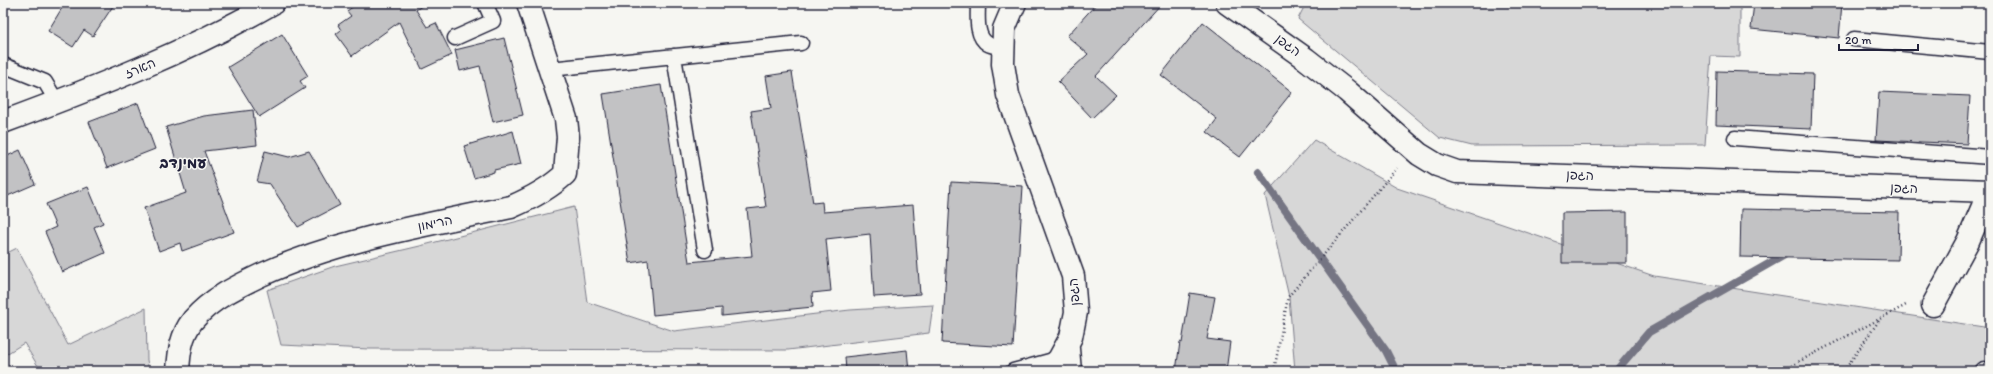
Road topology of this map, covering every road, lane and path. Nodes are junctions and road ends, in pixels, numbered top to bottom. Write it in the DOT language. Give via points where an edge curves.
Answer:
graph roads {
  1 [pos="273,3"];
  2 [pos="485,3"];
  3 [pos="528,3"];
  4 [pos="978,3"];
  5 [pos="1015,3"];
  6 [pos="1227,3"];
  7 [pos="455,38"];
  8 [pos="1854,39"];
  9 [pos="801,44"];
  10 [pos="1004,47"];
  11 [pos="1990,52"];
  12 [pos="674,56"];
  13 [pos="3,65"];
  14 [pos="550,69"];
  15 [pos="57,102"];
  16 [pos="3,122"];
  17 [pos="1735,138"];
  18 [pos="1412,149"];
  19 [pos="1990,157"];
  20 [pos="1990,191"];
  21 [pos="704,250"];
  22 [pos="1933,305"];
  23 [pos="1881,318"];
  24 [pos="1060,367"];
  25 [pos="178,371"];
  26 [pos="1013,371"];
  27 [pos="1274,371"];
  28 [pos="1781,371"];
  29 [pos="1844,371"];
  1 -- 15 [label="street, הארז" via="174,53"];
  2 -- 7 [label="lane" via="493,21"];
  3 -- 14 [label="street, הרימון"];
  4 -- 10 [label="lane" via="979,32 983,40 989,45"];
  5 -- 10 [label="street, הגפן" via="1004,30"];
  6 -- 18 [label="street, הגפן" via="1318,68"];
  8 -- 11 [label="lane"];
  9 -- 12 [label="lane"];
  10 -- 24 [label="street, הגפן" via="1003,64 1008,96 1073,276 1076,312"];
  12 -- 14 [label="lane"];
  12 -- 21 [label="lane"];
  13 -- 15 [label="lane" via="45,82"];
  14 -- 25 [label="street, הרימון" via="566,119 568,137 565,174 552,186 532,198 511,206 368,237 287,263 244,283 212,301 192,321 180,345"];
  15 -- 16 [label="street, הארז"];
  17 -- 19 [label="lane"];
  18 -- 20 [label="street, הגפן" via="1437,165 1457,172"];
  18 -- 27 [label="path" via="1288,296"];
  20 -- 22 [label="street, הגפן" via="1968,241"];
  22 -- 23 [label="path" via="1909,304"];
  23 -- 28 [label="path"];
  23 -- 29 [label="path"];
  24 -- 26 [label="lane"];
}
